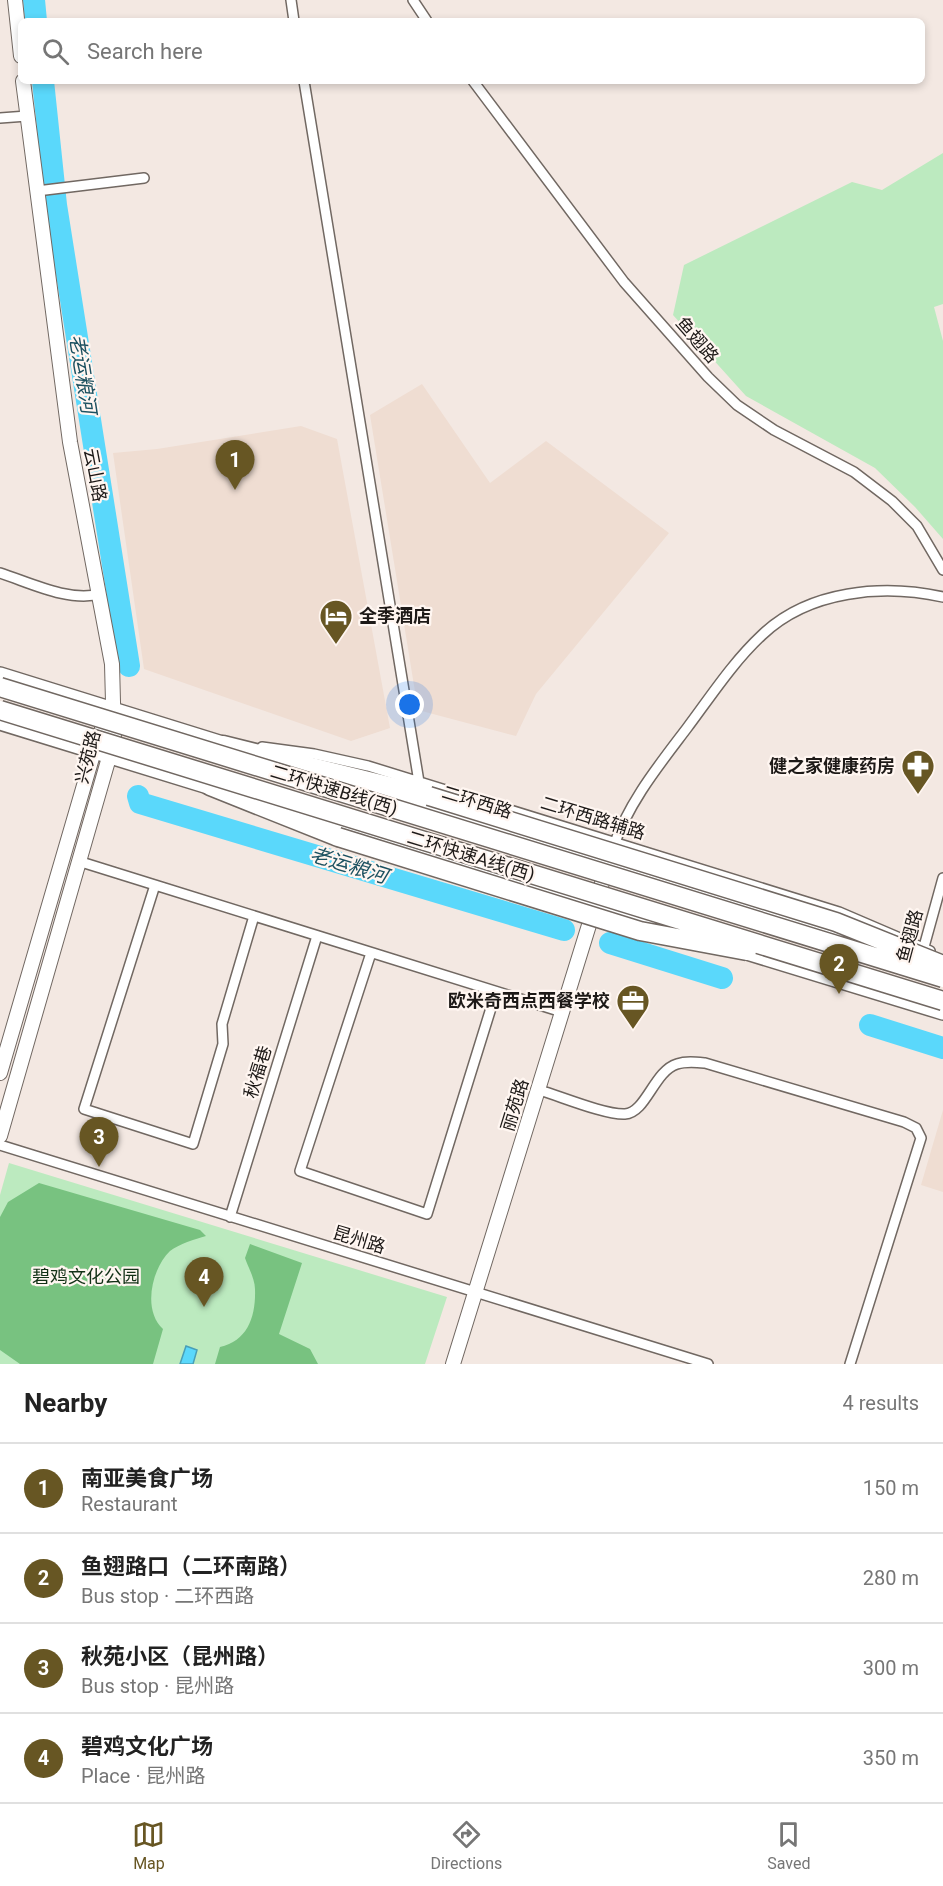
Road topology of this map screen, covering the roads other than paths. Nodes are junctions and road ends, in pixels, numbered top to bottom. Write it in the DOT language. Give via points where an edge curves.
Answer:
graph roads {
  1 [pos="15,0"];
  2 [pos="291,0"];
  3 [pos="413,0"];
  4 [pos="294,18"];
  5 [pos="425,18"];
  6 [pos="18,28"];
  7 [pos="24,84"];
  8 [pos="305,84"];
  9 [pos="475,84"];
  10 [pos="27,116"];
  11 [pos="0,118"];
  12 [pos="144,178"];
  13 [pos="41,190"];
  14 [pos="943,570"];
  15 [pos="0,573"];
  16 [pos="100,594"];
  17 [pos="943,597"];
  18 [pos="0,675"];
  19 [pos="0,687"];
  20 [pos="112,705"];
  21 [pos="0,710"];
  22 [pos="0,722"];
  23 [pos="223,744"];
  24 [pos="101,753"];
  25 [pos="210,786"];
  26 [pos="424,789"];
  27 [pos="615,842"];
  28 [pos="610,860"];
  29 [pos="78,861"];
  30 [pos="943,878"];
  31 [pos="154,885"];
  32 [pos="595,905"];
  33 [pos="254,916"];
  34 [pos="317,936"];
  35 [pos="371,953"];
  36 [pos="922,954"];
  37 [pos="943,957"];
  38 [pos="943,966"];
  39 [pos="943,978"];
  40 [pos="898,987"];
  41 [pos="496,992"];
  42 [pos="943,1001"];
  43 [pos="909,1002"];
  44 [pos="562,1012"];
  45 [pos="943,1012"];
  46 [pos="0,1073"];
  47 [pos="539,1090"];
  48 [pos="0,1136"];
  49 [pos="0,1145"];
  50 [pos="230,1217"];
  51 [pos="476,1293"];
  52 [pos="453,1364"];
  53 [pos="708,1364"];
  54 [pos="850,1364"];
  1 -- 6 [label="street"];
  2 -- 4 [label="street"];
  3 -- 5 [label="street"];
  7 -- 10 [label="street, 云山路"];
  8 -- 26 [label="street"];
  9 -- 14 [label="street, 鱼翅路" via="624,282 708,377 737,405 765,424 854,472 892,501 917,526"];
  10 -- 11 [label="street"];
  10 -- 13 [label="street, 云山路"];
  12 -- 13 [label="street"];
  13 -- 16 [label="street, 云山路" via="70,442"];
  15 -- 16 [label="street" via="72,596"];
  16 -- 20 [label="street, 云山路" via="112,664"];
  17 -- 27 [label="street" via="915,591 866,590 809,605 763,633 737,661 647,780"];
  18 -- 20 [label="main road, 二环西路"];
  19 -- 39 [label="highway, 二环快速B线(西), bridge"];
  20 -- 23 [label="main road, 二环西路"];
  20 -- 24 [label="street, 兴苑路"];
  21 -- 40 [label="highway, 二环快速A线(西), bridge"];
  22 -- 24 [label="main road"];
  23 -- 26 [label="highway"];
  23 -- 28 [label="main road, 二环西路"];
  24 -- 25 [label="main road"];
  24 -- 29 [label="street, 兴苑路"];
  24 -- 46 [label="street, 兴苑路"];
  25 -- 32 [label="main road"];
  25 -- 40 [label="highway, bridge" via="338,837 640,931 784,958"];
  26 -- 27 [label="street, 二环西路辅路"];
  26 -- 38 [label="highway, bridge" via="836,922"];
  27 -- 28 [label="street"];
  27 -- 36 [label="street, 二环西路辅路" via="839,912"];
  28 -- 32 [label="street, 丽苑路"];
  28 -- 36 [label="main road, 二环西路"];
  29 -- 31 [label="street"];
  29 -- 48 [label="street, 兴苑路"];
  30 -- 36 [label="street, 鱼翅路"];
  31 -- 33 [label="street"];
  31 -- 33 [label="street" via="84,1109 193,1144 223,1044 222,1024"];
  32 -- 43 [label="main road"];
  32 -- 44 [label="street, 丽苑路"];
  33 -- 34 [label="street"];
  34 -- 35 [label="street"];
  34 -- 50 [label="street, 秋福巷"];
  35 -- 41 [label="street"];
  35 -- 41 [label="street" via="300,1171 427,1214"];
  36 -- 37 [label="street, 二环西路辅路"];
  36 -- 38 [label="main road, 二环西路"];
  36 -- 43 [label="street, 鱼翅路"];
  40 -- 42 [label="highway, 二环快速A线(西), bridge"];
  41 -- 44 [label="street"];
  43 -- 45 [label="main road"];
  44 -- 47 [label="street, 丽苑路"];
  47 -- 51 [label="street, 丽苑路"];
  47 -- 54 [label="street" via="626,1114 636,1110 674,1064 705,1063 916,1128 921,1138"];
  49 -- 50 [label="street, 昆州路"];
  50 -- 51 [label="street, 昆州路"];
  51 -- 52 [label="street, 丽苑路"];
  51 -- 53 [label="street, 昆州路"];
}
